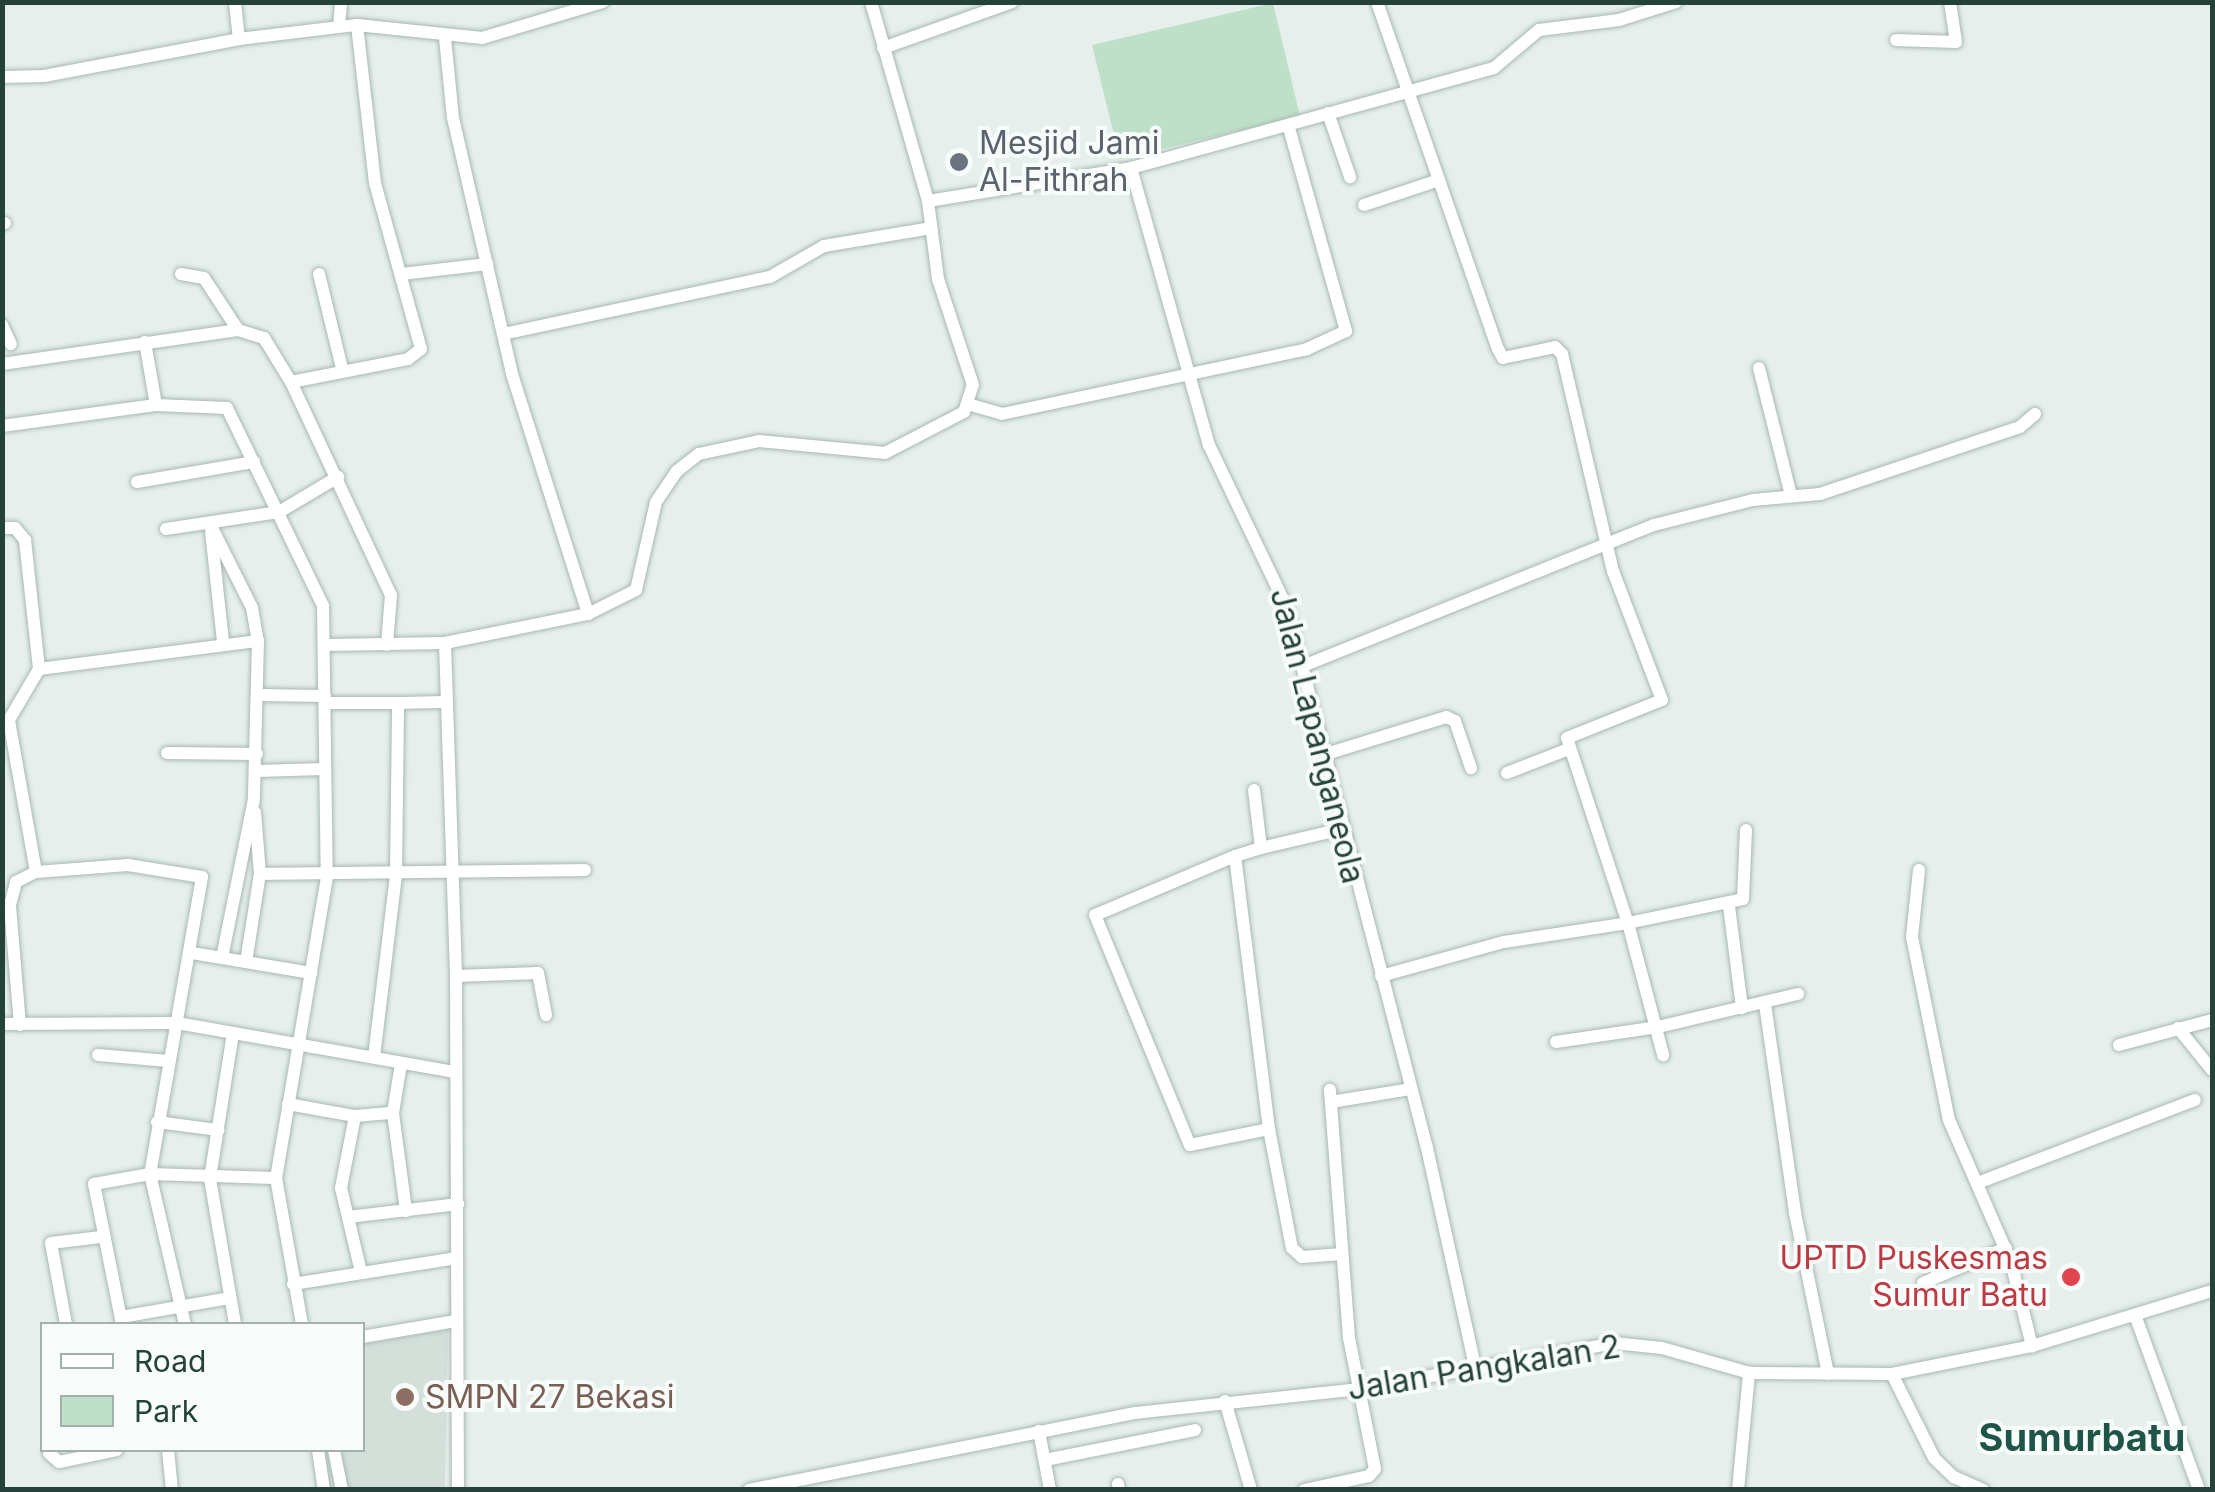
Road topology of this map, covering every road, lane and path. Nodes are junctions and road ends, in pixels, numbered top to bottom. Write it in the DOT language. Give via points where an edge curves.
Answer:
graph roads {
  1 [pos="235,2"];
  2 [pos="341,2"];
  3 [pos="603,2"];
  4 [pos="871,2"];
  5 [pos="1012,2"];
  6 [pos="1377,2"];
  7 [pos="1676,2"];
  8 [pos="1950,2"];
  9 [pos="356,25"];
  10 [pos="339,27"];
  11 [pos="239,38"];
  12 [pos="445,38"];
  13 [pos="1896,40"];
  14 [pos="883,48"];
  15 [pos="2,76"];
  16 [pos="1412,92"];
  17 [pos="1328,113"];
  18 [pos="1288,124"];
  19 [pos="1130,168"];
  20 [pos="1350,177"];
  21 [pos="1439,180"];
  22 [pos="928,201"];
  23 [pos="1364,205"];
  24 [pos="930,228"];
  25 [pos="487,264"];
  26 [pos="181,274"];
  27 [pos="319,274"];
  28 [pos="402,274"];
  29 [pos="2,324"];
  30 [pos="238,330"];
  31 [pos="503,334"];
  32 [pos="145,342"];
  33 [pos="11,344"];
  34 [pos="2,364"];
  35 [pos="342,368"];
  36 [pos="1759,368"];
  37 [pos="1185,372"];
  38 [pos="290,382"];
  39 [pos="156,405"];
  40 [pos="971,405"];
  41 [pos="2035,414"];
  42 [pos="2,426"];
  43 [pos="254,462"];
  44 [pos="338,476"];
  45 [pos="137,482"];
  46 [pos="1791,495"];
  47 [pos="279,512"];
  48 [pos="210,524"];
  49 [pos="2,528"];
  50 [pos="166,529"];
  51 [pos="1608,546"];
  52 [pos="588,614"];
  53 [pos="223,641"];
  54 [pos="258,641"];
  55 [pos="445,642"];
  56 [pos="326,644"];
  57 [pos="387,645"];
  58 [pos="1303,666"];
  59 [pos="39,669"];
  60 [pos="259,696"];
  61 [pos="325,699"];
  62 [pos="447,702"];
  63 [pos="398,703"];
  64 [pos="1569,749"];
  65 [pos="167,753"];
  66 [pos="257,754"];
  67 [pos="1326,754"];
  68 [pos="1471,768"];
  69 [pos="324,769"];
  70 [pos="256,771"];
  71 [pos="1507,772"];
  72 [pos="1254,790"];
  73 [pos="254,799"];
  74 [pos="1342,830"];
  75 [pos="1746,830"];
  76 [pos="1260,848"];
  77 [pos="1235,856"];
  78 [pos="585,870"];
  79 [pos="1920,870"];
  80 [pos="36,872"];
  81 [pos="260,874"];
  82 [pos="396,875"];
  83 [pos="453,876"];
  84 [pos="327,877"];
  85 [pos="1729,906"];
  86 [pos="1628,923"];
  87 [pos="192,953"];
  88 [pos="222,958"];
  89 [pos="246,962"];
  90 [pos="312,973"];
  91 [pos="456,976"];
  92 [pos="1381,976"];
  93 [pos="1798,994"];
  94 [pos="1764,1004"];
  95 [pos="1742,1008"];
  96 [pos="546,1014"];
  97 [pos="2212,1020"];
  98 [pos="177,1023"];
  99 [pos="2,1024"];
  100 [pos="20,1025"];
  101 [pos="1658,1027"];
  102 [pos="2178,1028"];
  103 [pos="233,1033"];
  104 [pos="1556,1042"];
  105 [pos="299,1043"];
  106 [pos="2120,1045"];
  107 [pos="98,1055"];
  108 [pos="1662,1055"];
  109 [pos="374,1056"];
  110 [pos="169,1061"];
  111 [pos="401,1064"];
  112 [pos="2212,1070"];
  113 [pos="454,1072"];
  114 [pos="1410,1089"];
  115 [pos="2195,1100"];
  116 [pos="288,1104"];
  117 [pos="393,1113"];
  118 [pos="354,1116"];
  119 [pos="158,1122"];
  120 [pos="1268,1129"];
  121 [pos="218,1130"];
  122 [pos="150,1174"];
  123 [pos="276,1178"];
  124 [pos="210,1179"];
  125 [pos="1980,1182"];
  126 [pos="458,1204"];
  127 [pos="406,1210"];
  128 [pos="348,1218"];
  129 [pos="101,1237"];
  130 [pos="2006,1248"];
  131 [pos="1342,1254"];
  132 [pos="456,1258"];
  133 [pos="361,1272"];
  134 [pos="1924,1283"];
  135 [pos="293,1284"];
  136 [pos="2212,1292"];
  137 [pos="230,1298"];
  138 [pos="179,1307"];
  139 [pos="2135,1315"];
  140 [pos="122,1321"];
  141 [pos="66,1322"];
  142 [pos="184,1322"];
  143 [pos="235,1322"];
  144 [pos="302,1322"];
  145 [pos="456,1322"];
  146 [pos="365,1337"];
  147 [pos="2032,1346"];
  148 [pos="1476,1370"];
  149 [pos="1749,1372"];
  150 [pos="1828,1374"];
  151 [pos="1892,1374"];
  152 [pos="1358,1389"];
  153 [pos="1225,1401"];
  154 [pos="1195,1430"];
  155 [pos="1039,1432"];
  156 [pos="50,1452"];
  157 [pos="108,1452"];
  158 [pos="168,1452"];
  159 [pos="318,1452"];
  160 [pos="334,1452"];
  161 [pos="1045,1460"];
  162 [pos="172,1490"];
  163 [pos="324,1490"];
  164 [pos="342,1490"];
  165 [pos="458,1490"];
  166 [pos="750,1490"];
  167 [pos="1050,1490"];
  168 [pos="1251,1490"];
  169 [pos="1304,1490"];
  170 [pos="1738,1490"];
  171 [pos="1983,1490"];
  172 [pos="2199,1490"];
  1 -- 11 [label="street"];
  2 -- 10 [label="street"];
  3 -- 12 [label="street" via="514,32"];
  4 -- 14 [label="street"];
  5 -- 14 [label="street"];
  6 -- 16 [label="street"];
  7 -- 16 [label="street" via="1619,20 1539,30 1494,68"];
  8 -- 13 [label="street" via="1956,42"];
  9 -- 10 [label="street"];
  9 -- 12 [label="street"];
  9 -- 28 [label="street" via="375,183"];
  10 -- 11 [label="street"];
  11 -- 15 [label="street" via="82,71"];
  12 -- 25 [label="street" via="453,118"];
  14 -- 22 [label="street"];
  16 -- 17 [label="street"];
  16 -- 21 [label="street"];
  17 -- 18 [label="street"];
  17 -- 20 [label="street"];
  18 -- 19 [label="street"];
  18 -- 37 [label="street" via="1346,331 1307,349"];
  19 -- 22 [label="street"];
  19 -- 37 [label="street, Jalan Lapanganeola"];
  21 -- 23 [label="street"];
  21 -- 51 [label="street" via="1500,354 1555,347 1562,354"];
  22 -- 24 [label="street"];
  24 -- 31 [label="street" via="824,246 770,276"];
  24 -- 40 [label="street" via="943,298 973,385"];
  25 -- 28 [label="street"];
  25 -- 31 [label="street"];
  26 -- 30 [label="street" via="204,278"];
  27 -- 35 [label="street"];
  28 -- 35 [label="street" via="420,353"];
  29 -- 33 [label="street"];
  30 -- 32 [label="street"];
  30 -- 38 [label="street" via="264,338"];
  31 -- 52 [label="street"];
  32 -- 34 [label="street"];
  32 -- 39 [label="street"];
  35 -- 38 [label="street"];
  36 -- 46 [label="street"];
  37 -- 40 [label="street" via="1002,414"];
  37 -- 58 [label="street, Jalan Lapanganeola" via="1231,502 1281,588"];
  38 -- 44 [label="street"];
  39 -- 42 [label="street"];
  39 -- 43 [label="street" via="227,408"];
  40 -- 52 [label="street" via="885,452 760,441 720,446 686,461 656,502 636,590"];
  41 -- 46 [label="street" via="2020,427 1832,490"];
  43 -- 45 [label="street"];
  43 -- 47 [label="street"];
  44 -- 47 [label="street"];
  44 -- 57 [label="street" via="391,594"];
  46 -- 51 [label="street" via="1654,525"];
  47 -- 48 [label="street"];
  47 -- 56 [label="street" via="323,606"];
  48 -- 50 [label="street"];
  48 -- 53 [label="street"];
  48 -- 54 [label="street" via="252,608"];
  49 -- 59 [label="street" via="15,528 25,540"];
  51 -- 58 [label="street"];
  51 -- 64 [label="street" via="1662,700 1571,734"];
  52 -- 55 [label="street"];
  53 -- 54 [label="street"];
  53 -- 59 [label="street"];
  54 -- 60 [label="street"];
  55 -- 57 [label="street"];
  55 -- 62 [label="street"];
  56 -- 57 [label="street"];
  56 -- 61 [label="street"];
  58 -- 67 [label="street, Jalan Lapanganeola"];
  59 -- 80 [label="street" via="9,720"];
  60 -- 61 [label="street"];
  60 -- 66 [label="street"];
  61 -- 63 [label="street"];
  61 -- 69 [label="street"];
  62 -- 63 [label="street"];
  62 -- 83 [label="street"];
  63 -- 82 [label="street"];
  64 -- 71 [label="street"];
  64 -- 86 [label="street"];
  65 -- 66 [label="street"];
  66 -- 70 [label="street"];
  67 -- 68 [label="street" via="1446,718 1455,721"];
  67 -- 74 [label="street, Jalan Lapanganeola"];
  69 -- 70 [label="street"];
  69 -- 84 [label="street"];
  70 -- 73 [label="street"];
  72 -- 76 [label="street"];
  73 -- 81 [label="street"];
  73 -- 88 [label="street"];
  74 -- 76 [label="street"];
  74 -- 92 [label="street, Jalan Lapanganeola"];
  75 -- 85 [label="street" via="1747,894"];
  76 -- 77 [label="street"];
  77 -- 120 [label="street"];
  77 -- 120 [label="street" via="1095,915 1190,1145"];
  78 -- 83 [label="street"];
  79 -- 125 [label="street" via="1912,937 1921,989 1949,1120"];
  80 -- 87 [label="street" via="128,866 197,873 204,884"];
  80 -- 100 [label="street" via="11,894"];
  81 -- 84 [label="street"];
  81 -- 89 [label="street"];
  82 -- 83 [label="street"];
  82 -- 84 [label="street"];
  82 -- 109 [label="street"];
  83 -- 91 [label="street"];
  84 -- 90 [label="street"];
  85 -- 86 [label="street"];
  85 -- 95 [label="street"];
  86 -- 92 [label="street" via="1504,942"];
  86 -- 101 [label="street"];
  87 -- 88 [label="street"];
  87 -- 98 [label="street"];
  88 -- 89 [label="street"];
  89 -- 90 [label="street"];
  90 -- 105 [label="street"];
  91 -- 96 [label="street" via="538,973"];
  91 -- 113 [label="street"];
  92 -- 114 [label="street, Jalan Lapanganeola"];
  93 -- 94 [label="street"];
  94 -- 95 [label="street"];
  94 -- 150 [label="street" via="1794,1213"];
  95 -- 101 [label="street"];
  97 -- 102 [label="street"];
  98 -- 100 [label="street"];
  98 -- 103 [label="street"];
  98 -- 110 [label="street"];
  99 -- 100 [label="street"];
  101 -- 104 [label="street"];
  101 -- 108 [label="street"];
  102 -- 106 [label="street"];
  102 -- 112 [label="street"];
  103 -- 105 [label="street"];
  103 -- 121 [label="street"];
  105 -- 109 [label="street"];
  105 -- 116 [label="street"];
  107 -- 110 [label="street"];
  109 -- 111 [label="street"];
  110 -- 119 [label="street"];
  111 -- 113 [label="street"];
  111 -- 117 [label="street"];
  113 -- 126 [label="street"];
  114 -- 131 [label="street" via="1331,1096"];
  114 -- 148 [label="street, Jalan Lapanganeola"];
  115 -- 125 [label="street"];
  116 -- 118 [label="street"];
  116 -- 123 [label="street"];
  117 -- 118 [label="street"];
  117 -- 127 [label="street"];
  118 -- 128 [label="street" via="341,1174"];
  119 -- 121 [label="street"];
  119 -- 122 [label="street"];
  120 -- 131 [label="street" via="1292,1248 1302,1257"];
  121 -- 124 [label="street"];
  122 -- 124 [label="street"];
  122 -- 129 [label="street" via="94,1184"];
  122 -- 138 [label="street"];
  123 -- 124 [label="street"];
  123 -- 135 [label="street"];
  124 -- 137 [label="street"];
  125 -- 130 [label="street"];
  126 -- 127 [label="street"];
  126 -- 132 [label="street"];
  127 -- 128 [label="street"];
  128 -- 133 [label="street"];
  129 -- 140 [label="street"];
  129 -- 141 [label="street" via="51,1243"];
  130 -- 134 [label="street"];
  130 -- 147 [label="street"];
  131 -- 152 [label="street"];
  132 -- 133 [label="street"];
  132 -- 145 [label="street"];
  133 -- 135 [label="street"];
  135 -- 144 [label="street"];
  136 -- 139 [label="street, Jalan Pangkalan 2"];
  137 -- 138 [label="street"];
  137 -- 143 [label="street"];
  138 -- 140 [label="street"];
  138 -- 142 [label="street"];
  139 -- 147 [label="street, Jalan Pangkalan 2"];
  139 -- 172 [label="street"];
  145 -- 146 [label="street"];
  145 -- 165 [label="street"];
  147 -- 151 [label="street, Jalan Pangkalan 2"];
  148 -- 149 [label="street, Jalan Pangkalan 2" via="1614,1342"];
  148 -- 152 [label="street, Jalan Pangkalan 2"];
  149 -- 150 [label="street, Jalan Pangkalan 2"];
  149 -- 170 [label="street"];
  150 -- 151 [label="street, Jalan Pangkalan 2"];
  151 -- 171 [label="street" via="1934,1458 1954,1478"];
  152 -- 153 [label="street, Jalan Pangkalan 2"];
  152 -- 169 [label="street" via="1374,1474"];
  153 -- 155 [label="street, Jalan Pangkalan 2"];
  153 -- 168 [label="street"];
  154 -- 161 [label="street"];
  155 -- 161 [label="street"];
  155 -- 166 [label="street, Jalan Pangkalan 2"];
  156 -- 157 [label="street" via="62,1462"];
  158 -- 162 [label="street"];
  159 -- 163 [label="street"];
  160 -- 164 [label="street"];
  161 -- 167 [label="street"];
}
